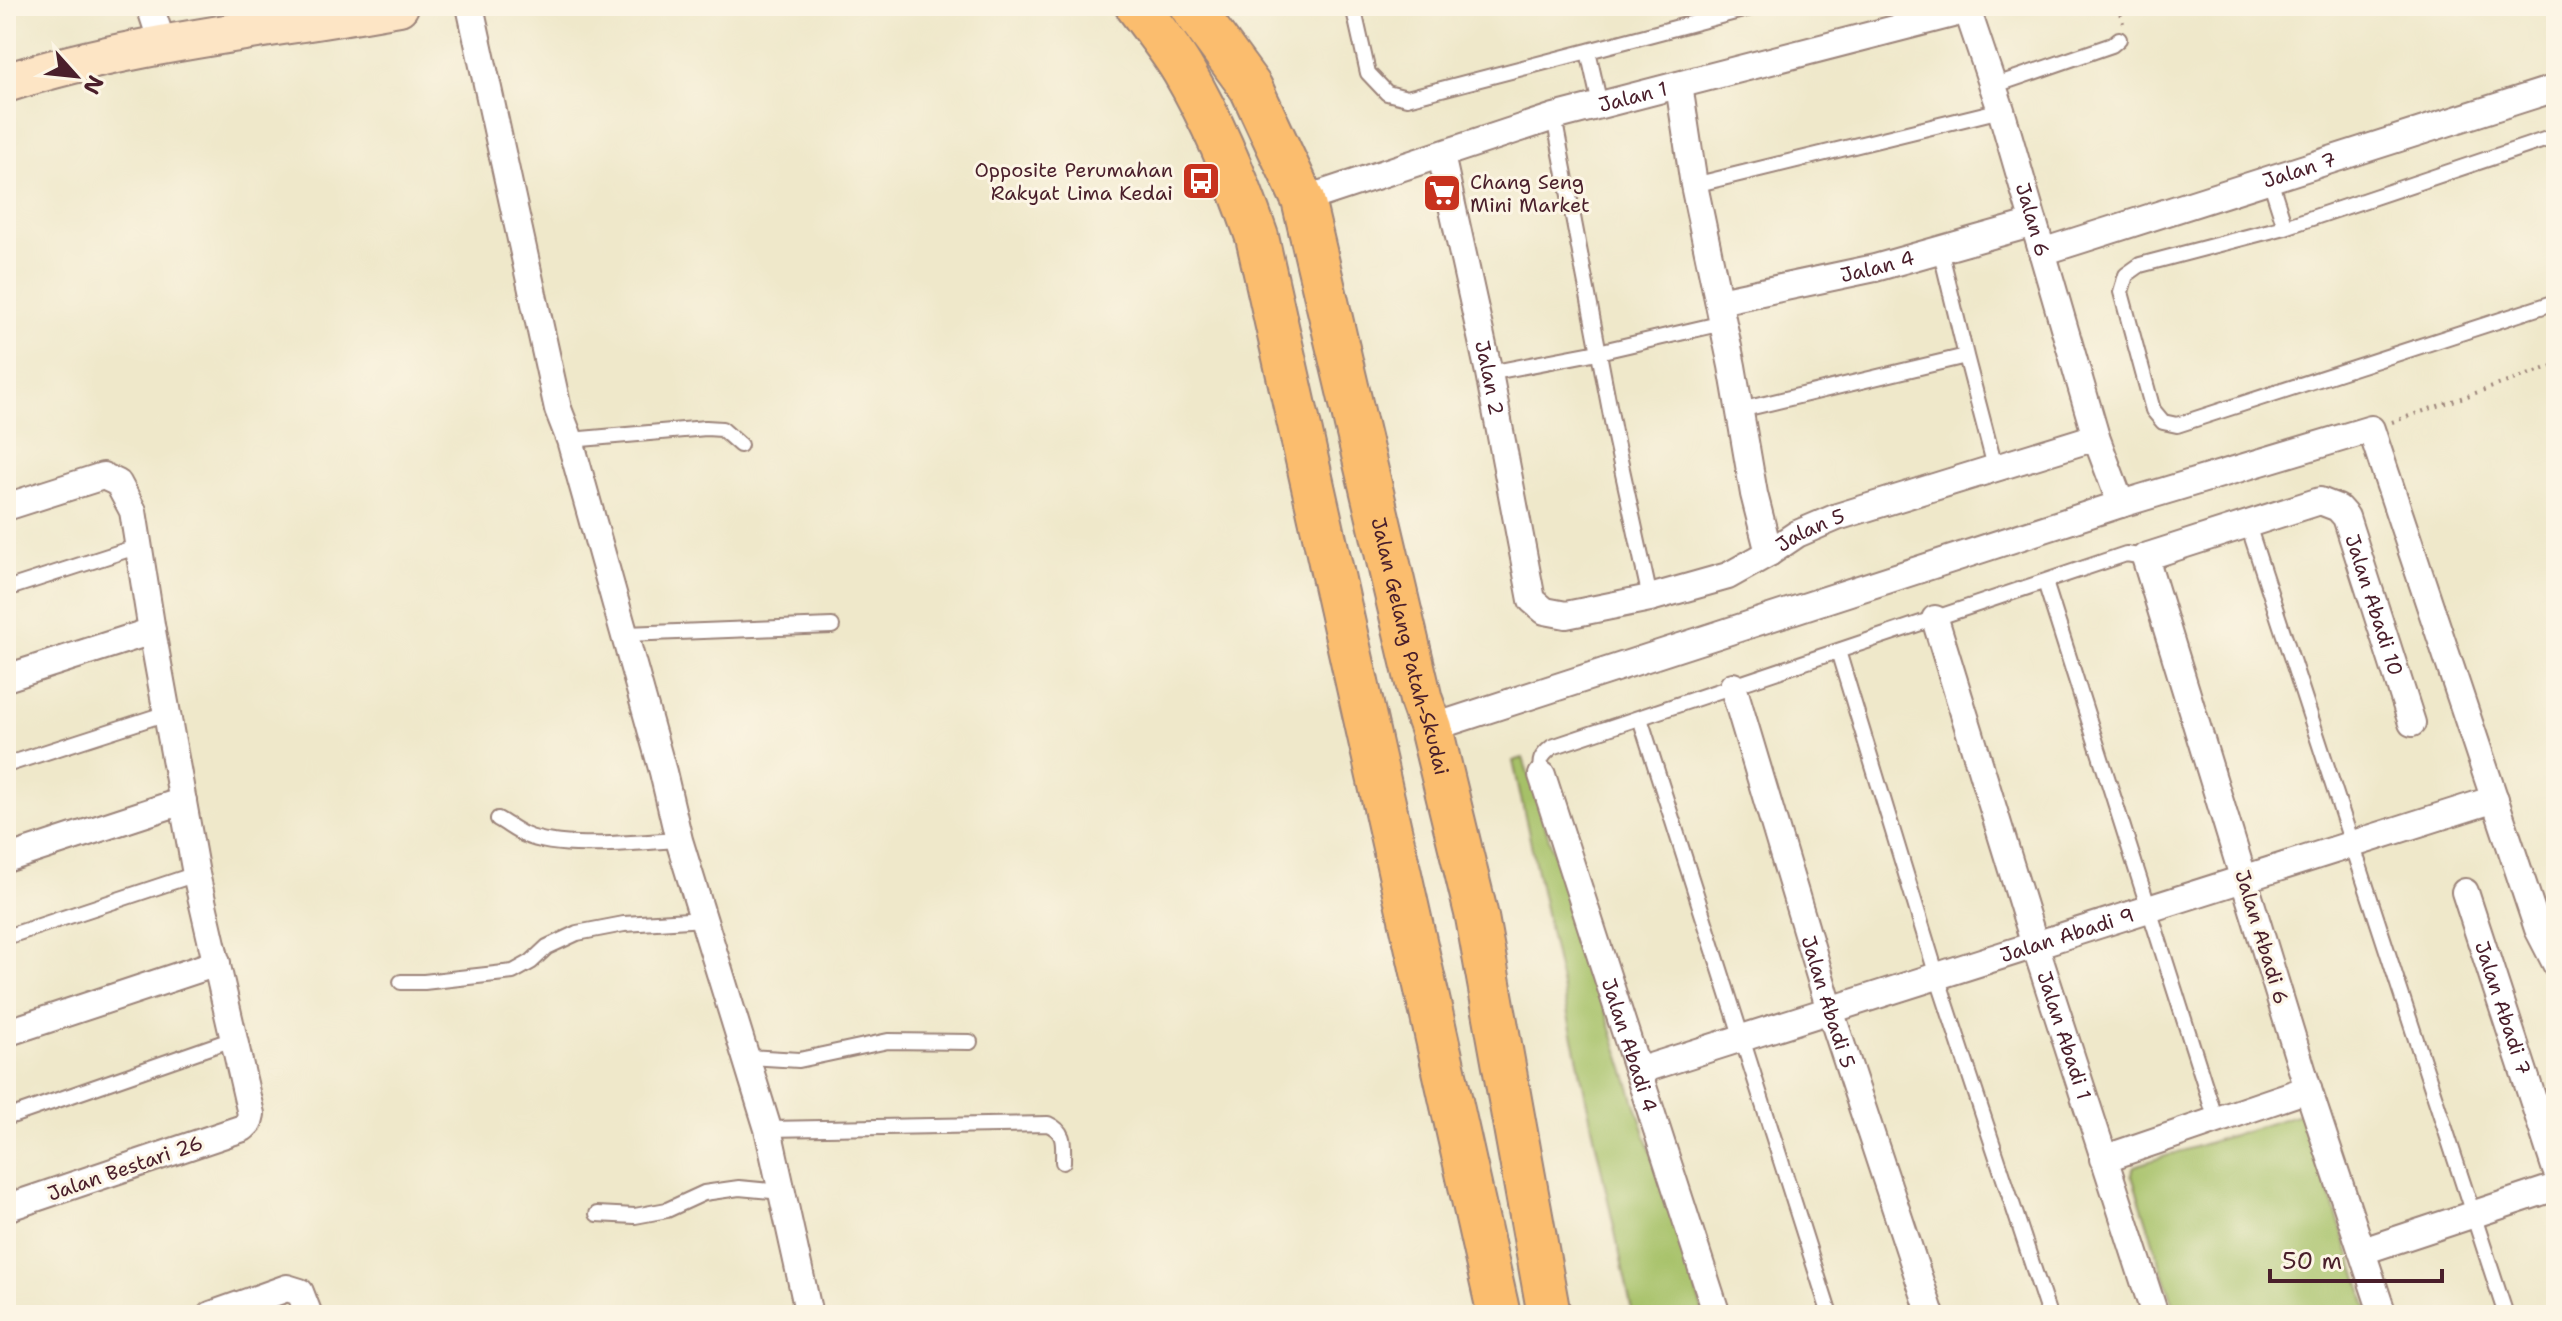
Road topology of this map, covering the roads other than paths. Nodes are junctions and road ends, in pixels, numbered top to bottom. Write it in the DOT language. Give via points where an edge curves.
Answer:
graph roads {
  1 [pos="150,6"];
  2 [pos="470,6"];
  3 [pos="1137,6"];
  4 [pos="1191,6"];
  5 [pos="1353,6"];
  6 [pos="1758,6"];
  7 [pos="392,7"];
  8 [pos="1967,8"];
  9 [pos="2119,39"];
  10 [pos="162,43"];
  11 [pos="1588,51"];
  12 [pos="6,83"];
  13 [pos="1679,85"];
  14 [pos="2556,88"];
  15 [pos="1997,98"];
  16 [pos="1600,105"];
  17 [pos="1554,117"];
  18 [pos="2556,136"];
  19 [pos="1441,155"];
  20 [pos="2270,180"];
  21 [pos="1694,185"];
  22 [pos="1303,200"];
  23 [pos="2034,223"];
  24 [pos="2285,227"];
  25 [pos="1940,249"];
  26 [pos="2042,252"];
  27 [pos="2556,302"];
  28 [pos="1721,312"];
  29 [pos="1598,352"];
  30 [pos="1966,356"];
  31 [pos="1489,373"];
  32 [pos="1740,410"];
  33 [pos="2096,437"];
  34 [pos="570,440"];
  35 [pos="740,445"];
  36 [pos="1995,467"];
  37 [pos="2121,504"];
  38 [pos="6,507"];
  39 [pos="2247,522"];
  40 [pos="139,546"];
  41 [pos="1769,553"];
  42 [pos="2145,557"];
  43 [pos="2045,582"];
  44 [pos="6,589"];
  45 [pos="1650,598"];
  46 [pos="1532,600"];
  47 [pos="1935,619"];
  48 [pos="832,626"];
  49 [pos="152,631"];
  50 [pos="626,634"];
  51 [pos="1838,651"];
  52 [pos="6,678"];
  53 [pos="1733,686"];
  54 [pos="167,713"];
  55 [pos="1640,718"];
  56 [pos="2412,723"];
  57 [pos="1431,728"];
  58 [pos="6,765"];
  59 [pos="1542,775"];
  60 [pos="2495,799"];
  61 [pos="183,801"];
  62 [pos="498,819"];
  63 [pos="679,840"];
  64 [pos="2352,844"];
  65 [pos="6,859"];
  66 [pos="196,874"];
  67 [pos="2244,879"];
  68 [pos="2465,892"];
  69 [pos="2149,909"];
  70 [pos="705,919"];
  71 [pos="6,937"];
  72 [pos="2035,945"];
  73 [pos="217,963"];
  74 [pos="2556,964"];
  75 [pos="1937,976"];
  76 [pos="401,982"];
  77 [pos="1830,1010"];
  78 [pos="6,1033"];
  79 [pos="236,1038"];
  80 [pos="1741,1039"];
  81 [pos="970,1042"];
  82 [pos="747,1057"];
  83 [pos="1638,1071"];
  84 [pos="2308,1089"];
  85 [pos="6,1118"];
  86 [pos="2216,1120"];
  87 [pos="768,1129"];
  88 [pos="2103,1159"];
  89 [pos="1063,1162"];
  90 [pos="2556,1170"];
  91 [pos="2556,1187"];
  92 [pos="782,1192"];
  93 [pos="6,1208"];
  94 [pos="597,1214"];
  95 [pos="2473,1214"];
  96 [pos="2363,1251"];
  97 [pos="211,1315"];
  98 [pos="309,1315"];
  99 [pos="809,1315"];
  100 [pos="1499,1315"];
  101 [pos="1549,1315"];
  102 [pos="1717,1315"];
  103 [pos="1830,1315"];
  104 [pos="1931,1315"];
  105 [pos="2049,1315"];
  106 [pos="2155,1315"];
  107 [pos="2383,1315"];
  108 [pos="2506,1315"];
  1 -- 10 [label="street"];
  2 -- 34 [label="street" via="558,409"];
  3 -- 100 [label="main road" via="1183,69 1215,128 1257,237"];
  4 -- 22 [label="main road, Jalan Gelang Patah-Skudai" via="1251,88"];
  5 -- 11 [label="lane" via="1368,73 1387,93 1407,98"];
  6 -- 11 [label="lane"];
  7 -- 10 [label="street"];
  8 -- 13 [label="street, Jalan 1"];
  8 -- 15 [label="street, Jalan 6"];
  9 -- 15 [label="lane"];
  10 -- 12 [label="street"];
  11 -- 16 [label="lane"];
  13 -- 16 [label="street, Jalan 1"];
  13 -- 21 [label="street"];
  14 -- 20 [label="street, Jalan 7"];
  15 -- 21 [label="lane"];
  15 -- 23 [label="street, Jalan 6"];
  16 -- 17 [label="street, Jalan 1"];
  17 -- 19 [label="street, Jalan 1"];
  17 -- 29 [label="lane"];
  18 -- 24 [label="lane"];
  19 -- 22 [label="street, Jalan 1"];
  19 -- 31 [label="street, Jalan 2"];
  20 -- 24 [label="lane"];
  20 -- 26 [label="street, Jalan 7"];
  21 -- 28 [label="street"];
  22 -- 57 [label="main road, Jalan Gelang Patah-Skudai"];
  23 -- 25 [label="street, Jalan 4"];
  23 -- 26 [label="street, Jalan 6"];
  24 -- 27 [label="lane" via="2140,265 2126,275 2121,292 2153,410 2163,422 2177,425"];
  25 -- 28 [label="street, Jalan 4"];
  25 -- 30 [label="lane"];
  26 -- 33 [label="street, Jalan 6"];
  28 -- 29 [label="lane"];
  28 -- 32 [label="street"];
  29 -- 31 [label="lane"];
  29 -- 45 [label="lane"];
  30 -- 32 [label="lane"];
  30 -- 36 [label="lane"];
  31 -- 46 [label="street, Jalan 2"];
  32 -- 41 [label="street"];
  33 -- 36 [label="street, Jalan 5"];
  33 -- 37 [label="street, Jalan 6"];
  34 -- 35 [label="lane" via="706,428 722,429"];
  34 -- 50 [label="street"];
  36 -- 41 [label="street, Jalan 5" via="1837,517"];
  37 -- 57 [label="street"];
  37 -- 60 [label="street" via="2371,429"];
  38 -- 40 [label="street" via="103,476 118,483 133,511"];
  39 -- 42 [label="street"];
  39 -- 56 [label="street, Jalan Abadi 10" via="2320,501 2346,517"];
  39 -- 64 [label="lane"];
  40 -- 44 [label="lane"];
  40 -- 49 [label="street"];
  41 -- 45 [label="street, Jalan 5" via="1728,576"];
  42 -- 43 [label="lane" via="2126,554"];
  42 -- 67 [label="street, Jalan Abadi 6"];
  43 -- 47 [label="lane"];
  43 -- 69 [label="lane"];
  45 -- 46 [label="street, Jalan 5" via="1566,615 1545,611"];
  47 -- 51 [label="lane"];
  47 -- 72 [label="street, Jalan Abadi 1"];
  48 -- 50 [label="lane"];
  49 -- 52 [label="street"];
  49 -- 54 [label="street"];
  50 -- 63 [label="street"];
  51 -- 53 [label="lane"];
  51 -- 75 [label="lane"];
  53 -- 55 [label="lane"];
  53 -- 77 [label="street, Jalan Abadi 5"];
  54 -- 58 [label="lane"];
  54 -- 61 [label="street"];
  55 -- 59 [label="lane" via="1552,747 1542,756"];
  55 -- 80 [label="lane"];
  57 -- 101 [label="main road, Jalan Gelang Patah-Skudai" via="1477,917"];
  59 -- 83 [label="street, Jalan Abadi 4"];
  60 -- 64 [label="street, Jalan Abadi 9"];
  60 -- 74 [label="street" via="2538,929"];
  61 -- 65 [label="street"];
  61 -- 66 [label="street"];
  62 -- 63 [label="lane" via="550,841"];
  63 -- 70 [label="street"];
  64 -- 67 [label="street, Jalan Abadi 9"];
  64 -- 95 [label="lane"];
  66 -- 71 [label="lane"];
  66 -- 73 [label="street"];
  67 -- 69 [label="street, Jalan Abadi 9"];
  67 -- 84 [label="street, Jalan Abadi 6"];
  68 -- 90 [label="street, Jalan Abadi 7"];
  69 -- 72 [label="street, Jalan Abadi 9"];
  69 -- 86 [label="lane"];
  70 -- 76 [label="lane" via="577,933 513,972"];
  70 -- 82 [label="street"];
  72 -- 75 [label="street, Jalan Abadi 9"];
  72 -- 88 [label="street, Jalan Abadi 1"];
  73 -- 78 [label="street"];
  73 -- 79 [label="street"];
  75 -- 77 [label="street, Jalan Abadi 9"];
  75 -- 105 [label="lane"];
  77 -- 80 [label="street, Jalan Abadi 9"];
  77 -- 104 [label="street, Jalan Abadi 5"];
  79 -- 85 [label="lane"];
  79 -- 93 [label="street, Jalan Bestari 26" via="251,1114 243,1128"];
  80 -- 83 [label="street, Jalan Abadi 9"];
  80 -- 103 [label="lane"];
  81 -- 82 [label="lane" via="888,1041 799,1060"];
  82 -- 87 [label="street"];
  83 -- 102 [label="street, Jalan Abadi 4"];
  84 -- 86 [label="street"];
  84 -- 96 [label="street, Jalan Abadi 6"];
  86 -- 88 [label="street"];
  87 -- 89 [label="lane" via="1048,1124 1063,1136"];
  87 -- 92 [label="street"];
  88 -- 106 [label="street, Jalan Abadi 1"];
  91 -- 95 [label="street"];
  92 -- 94 [label="lane" via="739,1188 704,1193 657,1212"];
  92 -- 99 [label="street"];
  95 -- 96 [label="street"];
  95 -- 108 [label="lane"];
  96 -- 107 [label="street, Jalan Abadi 6"];
  97 -- 98 [label="street" via="287,1288 300,1292"];
}
